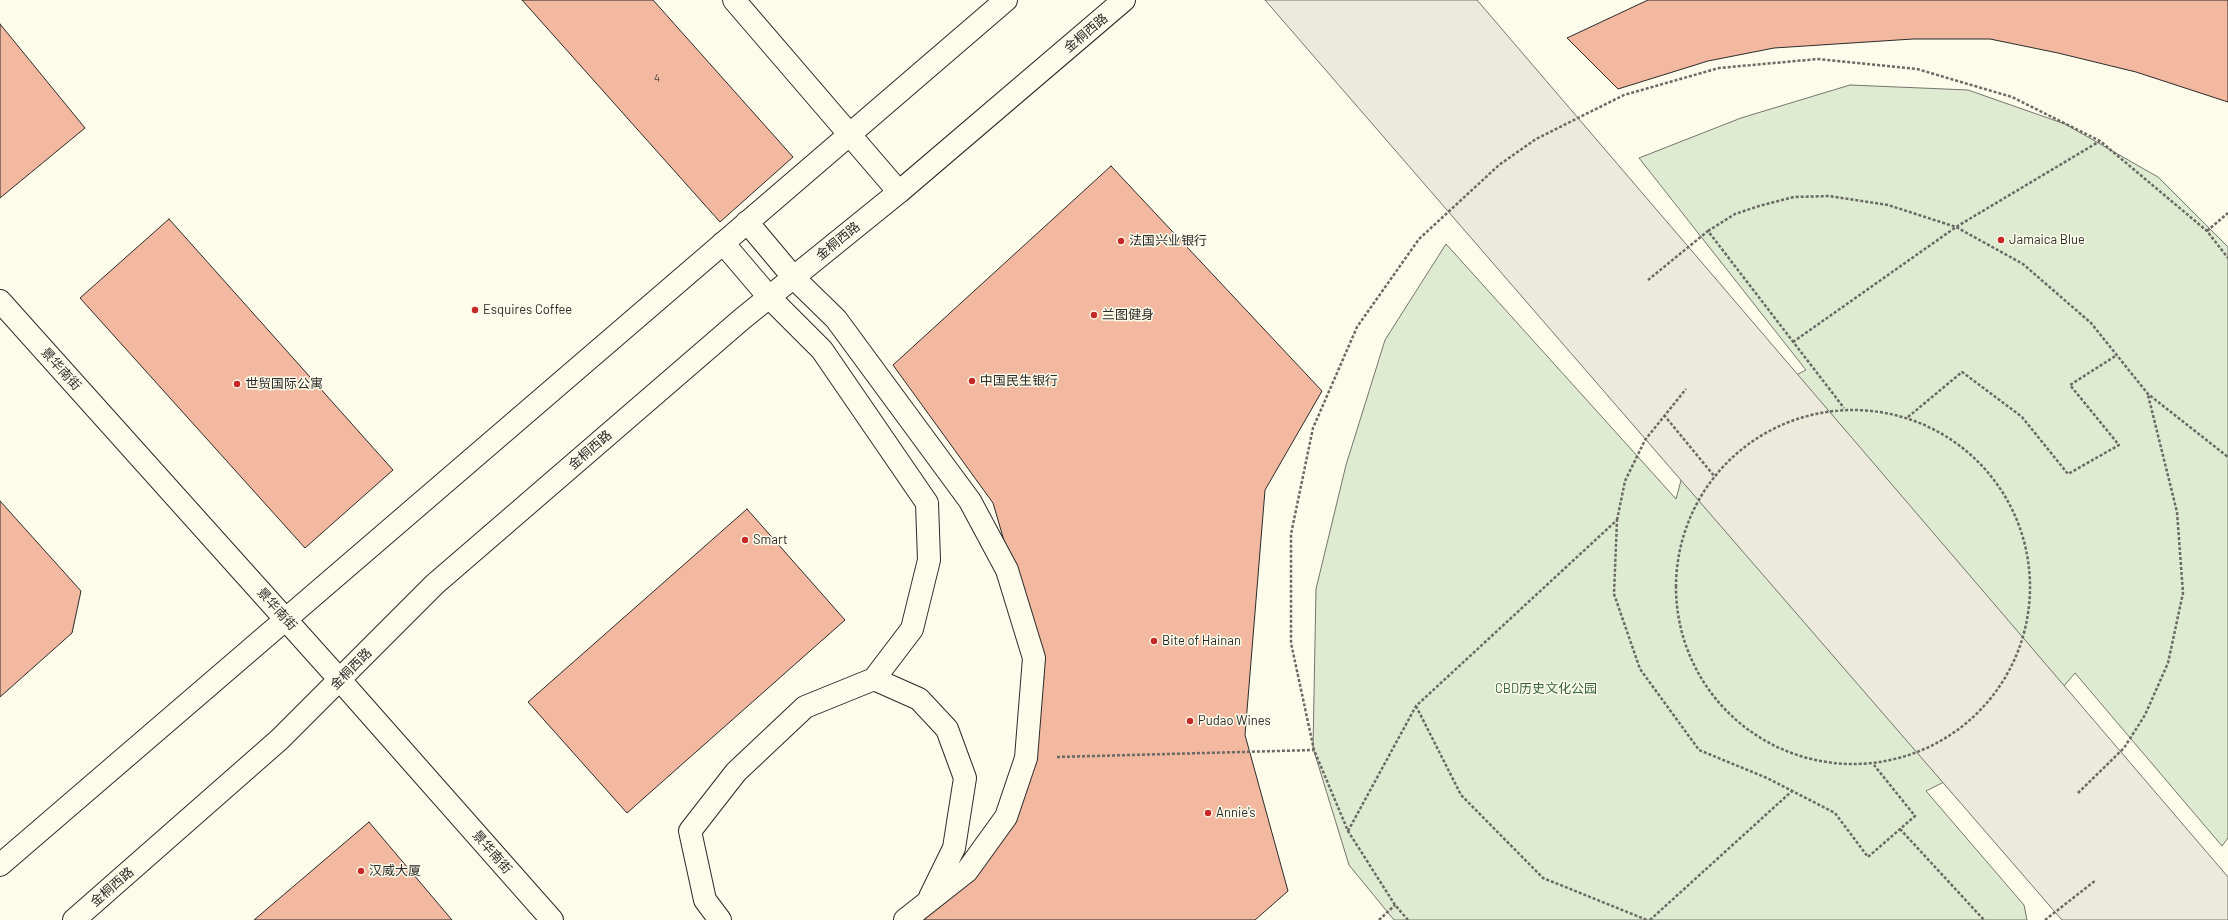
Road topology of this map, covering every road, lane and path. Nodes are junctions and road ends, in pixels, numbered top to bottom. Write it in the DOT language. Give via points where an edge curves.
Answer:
graph roads {
  1 [pos="734,0"];
  2 [pos="1006,0"];
  3 [pos="1124,0"];
  4 [pos="849,134"];
  5 [pos="2100,142"];
  6 [pos="899,192"];
  7 [pos="2228,213"];
  8 [pos="747,222"];
  9 [pos="1956,226"];
  10 [pos="1708,231"];
  11 [pos="2207,231"];
  12 [pos="723,243"];
  13 [pos="2228,258"];
  14 [pos="794,278"];
  15 [pos="1648,280"];
  16 [pos="768,298"];
  17 [pos="0,301"];
  18 [pos="1793,342"];
  19 [pos="2116,355"];
  20 [pos="1686,389"];
  21 [pos="2148,394"];
  22 [pos="1844,408"];
  23 [pos="1664,415"];
  24 [pos="1908,417"];
  25 [pos="2228,457"];
  26 [pos="1715,477"];
  27 [pos="1617,520"];
  28 [pos="286,619"];
  29 [pos="874,679"];
  30 [pos="340,680"];
  31 [pos="1416,706"];
  32 [pos="1314,750"];
  33 [pos="1026,758"];
  34 [pos="1874,766"];
  35 [pos="1792,791"];
  36 [pos="2078,793"];
  37 [pos="1900,829"];
  38 [pos="1348,831"];
  39 [pos="0,865"];
  40 [pos="2096,880"];
  41 [pos="927,903"];
  42 [pos="1395,905"];
  43 [pos="74,920"];
  44 [pos="552,920"];
  45 [pos="720,920"];
  46 [pos="905,920"];
  47 [pos="1378,920"];
  48 [pos="1408,920"];
  49 [pos="1649,920"];
  50 [pos="1984,920"];
  51 [pos="2045,920"];
  1 -- 4 [label="main road"];
  2 -- 4 [label="main road"];
  3 -- 6 [label="main road, 金桐西路"];
  4 -- 6 [label="main road"];
  4 -- 8 [label="main road"];
  5 -- 9 [label="path"];
  5 -- 11 [label="path"];
  5 -- 32 [label="path" via="2012,97 1946,77 1916,69 1818,59 1719,68 1624,95 1536,139 1499,165 1419,239 1356,327 1313,428 1291,534 1291,643"];
  6 -- 14 [label="main road, 金桐西路"];
  7 -- 11 [label="path"];
  8 -- 12 [label="main road"];
  8 -- 14 [label="main road"];
  9 -- 10 [label="path" via="1888,205 1829,196 1794,197 1759,206 1735,214"];
  9 -- 18 [label="path"];
  9 -- 19 [label="path" via="2023,264 2091,323"];
  10 -- 15 [label="path"];
  10 -- 18 [label="path"];
  11 -- 13 [label="path"];
  12 -- 16 [label="main road"];
  12 -- 28 [label="main road"];
  14 -- 16 [label="main road, 金桐西路"];
  14 -- 33 [label="main road" via="836,319 970,501 1007,570 1034,658"];
  16 -- 29 [label="main road" via="822,350 927,502 929,560 912,629"];
  16 -- 30 [label="main road, 金桐西路" via="435,584"];
  17 -- 28 [label="main road, 景华南街"];
  18 -- 22 [label="path"];
  19 -- 21 [label="path"];
  19 -- 24 [label="path" via="2070,385 2118,445 2068,474 2022,417 1962,372"];
  20 -- 23 [label="path"];
  21 -- 25 [label="path"];
  21 -- 36 [label="path" via="2177,512 2183,593 2168,663 2145,715 2124,748"];
  22 -- 24 [label="path"];
  22 -- 26 [label="path" via="1780,424 1742,447"];
  23 -- 26 [label="path"];
  23 -- 27 [label="path" via="1645,440 1624,480"];
  24 -- 34 [label="path" via="1961,445 1983,468 2013,513 2030,558 2031,614 2012,670 1973,721 1914,756"];
  26 -- 34 [label="path" via="1702,491 1679,547 1674,590 1679,626 1704,685 1752,734 1805,760"];
  27 -- 31 [label="path"];
  27 -- 35 [label="path" via="1614,594 1640,669 1699,750"];
  28 -- 30 [label="main road, 景华南街"];
  28 -- 39 [label="main road"];
  29 -- 41 [label="main road" via="919,699 947,729 964,778 954,848"];
  29 -- 45 [label="main road" via="805,707 736,772 690,831 705,900"];
  30 -- 43 [label="main road, 金桐西路" via="280,739"];
  30 -- 44 [label="main road, 景华南街"];
  31 -- 38 [label="path"];
  31 -- 49 [label="path" via="1461,795 1543,878"];
  32 -- 33 [label="path"];
  32 -- 38 [label="path"];
  33 -- 41 [label="main road" via="1006,817 967,871"];
  34 -- 37 [label="path" via="1915,816"];
  35 -- 37 [label="path" via="1835,813 1868,857"];
  35 -- 49 [label="path"];
  37 -- 50 [label="path"];
  38 -- 42 [label="path"];
  40 -- 51 [label="path"];
  41 -- 46 [label="main road"];
  42 -- 47 [label="path"];
  42 -- 48 [label="path"];
}
